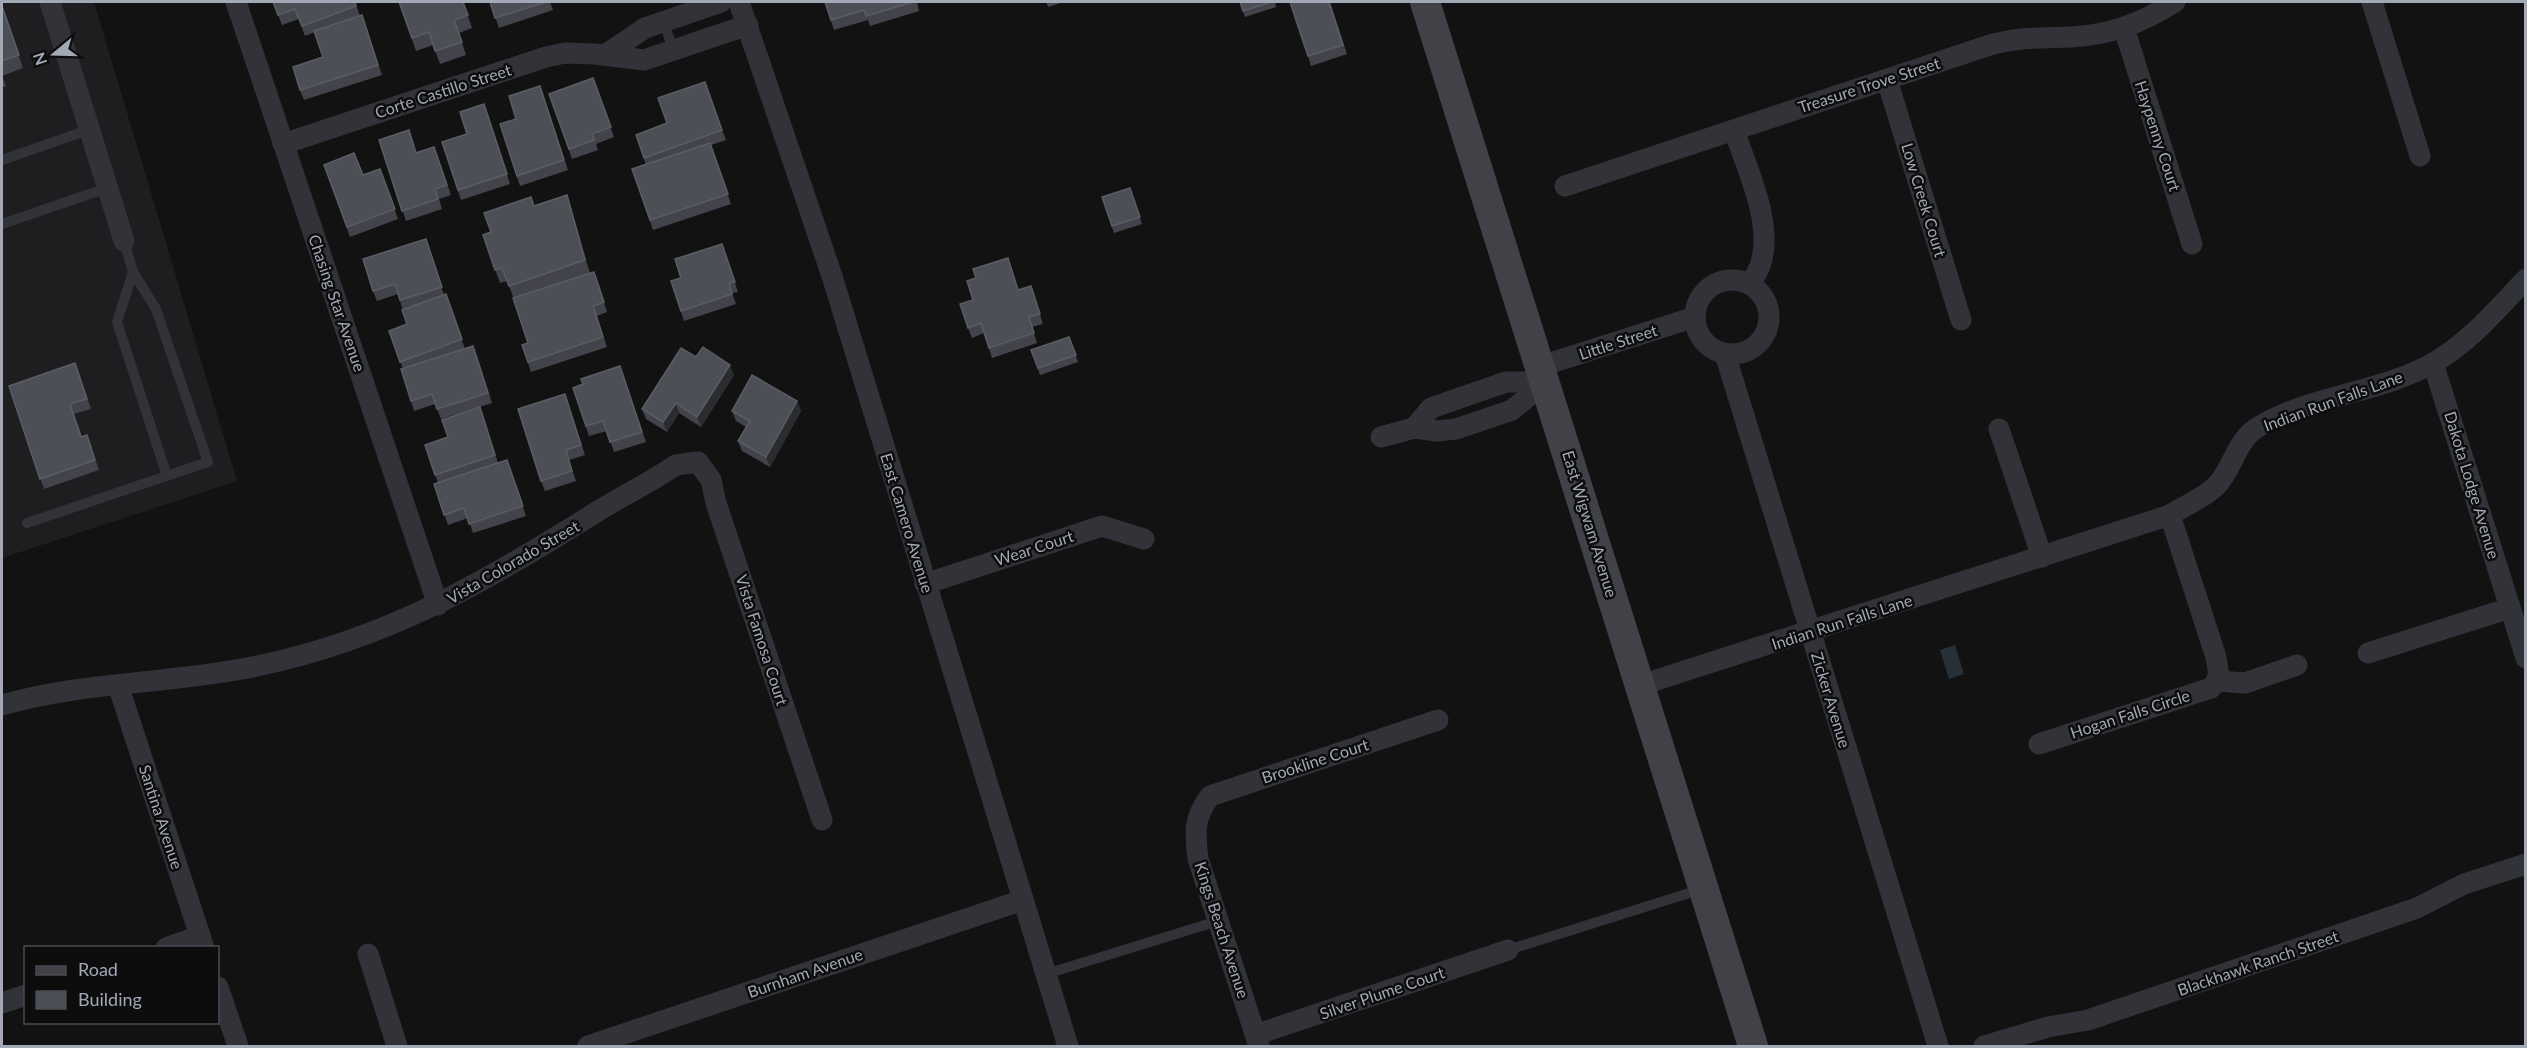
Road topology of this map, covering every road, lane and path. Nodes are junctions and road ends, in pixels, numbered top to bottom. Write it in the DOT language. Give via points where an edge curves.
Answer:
graph roads {
  1 [pos="50,2"];
  2 [pos="236,2"];
  3 [pos="721,2"];
  4 [pos="739,2"];
  5 [pos="1425,2"];
  6 [pos="2175,2"];
  7 [pos="2372,2"];
  8 [pos="664,21"];
  9 [pos="747,25"];
  10 [pos="2124,28"];
  11 [pos="673,50"];
  12 [pos="605,55"];
  13 [pos="1887,80"];
  14 [pos="88,130"];
  15 [pos="1734,130"];
  16 [pos="283,144"];
  17 [pos="2420,156"];
  18 [pos="2,160"];
  19 [pos="1565,186"];
  20 [pos="107,188"];
  21 [pos="2,224"];
  22 [pos="124,241"];
  23 [pos="2192,244"];
  24 [pos="133,272"];
  25 [pos="2526,279"];
  26 [pos="1750,284"];
  27 [pos="1695,318"];
  28 [pos="1961,320"];
  29 [pos="1725,354"];
  30 [pos="2433,363"];
  31 [pos="1543,374"];
  32 [pos="1414,428"];
  33 [pos="1999,429"];
  34 [pos="1381,437"];
  35 [pos="698,462"];
  36 [pos="167,476"];
  37 [pos="2170,515"];
  38 [pos="27,523"];
  39 [pos="1144,539"];
  40 [pos="2042,557"];
  41 [pos="925,584"];
  42 [pos="438,605"];
  43 [pos="2510,608"];
  44 [pos="1810,633"];
  45 [pos="2368,653"];
  46 [pos="2526,658"];
  47 [pos="2297,665"];
  48 [pos="2218,681"];
  49 [pos="1641,685"];
  50 [pos="118,686"];
  51 [pos="2,705"];
  52 [pos="1438,720"];
  53 [pos="2039,744"];
  54 [pos="1199,812"];
  55 [pos="822,820"];
  56 [pos="2526,864"];
  57 [pos="1704,888"];
  58 [pos="1023,900"];
  59 [pos="1218,921"];
  60 [pos="202,942"];
  61 [pos="178,946"];
  62 [pos="1508,951"];
  63 [pos="368,954"];
  64 [pos="1046,974"];
  65 [pos="219,990"];
  66 [pos="24,996"];
  67 [pos="2,1003"];
  68 [pos="1257,1041"];
  69 [pos="238,1047"];
  70 [pos="397,1047"];
  71 [pos="588,1047"];
  72 [pos="1068,1047"];
  73 [pos="1753,1047"];
  74 [pos="1938,1047"];
  75 [pos="1984,1047"];
  1 -- 14 [label="street"];
  2 -- 16 [label="street, Chasing Star Avenue"];
  3 -- 8 [label="street"];
  4 -- 9 [label="street, East Camero Avenue"];
  5 -- 31 [label="main road, East Wigwam Avenue"];
  6 -- 10 [label="street, Treasure Trove Street"];
  7 -- 17 [label="street"];
  8 -- 11 [label="lane"];
  8 -- 12 [label="street" via="631,35"];
  9 -- 11 [label="street, Corte Castillo Street"];
  9 -- 41 [label="street, East Camero Avenue" via="832,276"];
  10 -- 13 [label="street, Treasure Trove Street" via="2070,37 2018,37"];
  10 -- 23 [label="street, Haypenny Court"];
  11 -- 12 [label="street, Corte Castillo Street" via="644,60"];
  12 -- 16 [label="street, Corte Castillo Street" via="565,53 546,57"];
  13 -- 15 [label="street, Treasure Trove Street"];
  13 -- 28 [label="street, Low Creek Court"];
  14 -- 18 [label="lane"];
  14 -- 20 [label="street"];
  15 -- 19 [label="street, Treasure Trove Street"];
  15 -- 26 [label="street" via="1761,214 1764,242 1761,264"];
  16 -- 42 [label="street, Chasing Star Avenue"];
  20 -- 21 [label="lane"];
  20 -- 22 [label="street"];
  22 -- 24 [label="lane"];
  24 -- 36 [label="lane" via="117,322"];
  24 -- 36 [label="lane" via="156,309 208,462"];
  25 -- 30 [label="street, Indian Run Falls Lane" via="2468,339"];
  26 -- 27 [label="street" via="1739,280 1716,284 1699,300"];
  26 -- 29 [label="street" via="1766,301 1769,313 1765,335 1748,351"];
  27 -- 29 [label="street" via="1705,343"];
  27 -- 31 [label="street, Little Street"];
  29 -- 44 [label="street, Zicker Avenue"];
  30 -- 37 [label="street, Indian Run Falls Lane" via="2379,385 2277,417 2256,428 2217,486"];
  30 -- 43 [label="street, Dakota Lodge Avenue"];
  31 -- 32 [label="street" via="1506,382 1431,408"];
  31 -- 32 [label="street" via="1512,410 1456,429"];
  31 -- 49 [label="main road, East Wigwam Avenue"];
  32 -- 34 [label="street"];
  33 -- 40 [label="street"];
  35 -- 42 [label="street, Vista Colorado Street" via="676,465"];
  35 -- 55 [label="street, Vista Famosa Court" via="711,480"];
  36 -- 38 [label="lane"];
  37 -- 40 [label="street, Indian Run Falls Lane"];
  37 -- 48 [label="street" via="2215,654"];
  39 -- 41 [label="street, Wear Court" via="1102,526"];
  40 -- 44 [label="street, Indian Run Falls Lane"];
  41 -- 58 [label="street, East Camero Avenue"];
  42 -- 50 [label="street, Vista Colorado Street" via="369,634 268,664"];
  43 -- 45 [label="street"];
  43 -- 46 [label="street, Dakota Lodge Avenue"];
  44 -- 49 [label="street, Indian Run Falls Lane"];
  44 -- 74 [label="street, Zicker Avenue"];
  47 -- 48 [label="street, Hogan Falls Circle" via="2245,683"];
  48 -- 53 [label="street, Hogan Falls Circle" via="2211,688"];
  49 -- 57 [label="main road, East Wigwam Avenue"];
  50 -- 51 [label="street, Vista Colorado Street" via="65,691"];
  50 -- 60 [label="street, Santina Avenue"];
  52 -- 54 [label="street, Brookline Court" via="1210,796"];
  54 -- 59 [label="street, Kings Beach Avenue" via="1195,832 1198,859"];
  56 -- 75 [label="street, Blackhawk Ranch Street" via="2464,884 2417,908 2100,1017 2048,1026"];
  57 -- 62 [label="lane"];
  57 -- 73 [label="main road, East Wigwam Avenue"];
  58 -- 64 [label="street, East Camero Avenue"];
  58 -- 71 [label="street, Burnham Avenue"];
  59 -- 64 [label="lane"];
  59 -- 68 [label="street, Kings Beach Avenue"];
  60 -- 61 [label="street"];
  62 -- 68 [label="street, Silver Plume Court"];
  63 -- 70 [label="street"];
  64 -- 72 [label="street, East Camero Avenue"];
  65 -- 69 [label="street"];
  66 -- 67 [label="street"];
}
